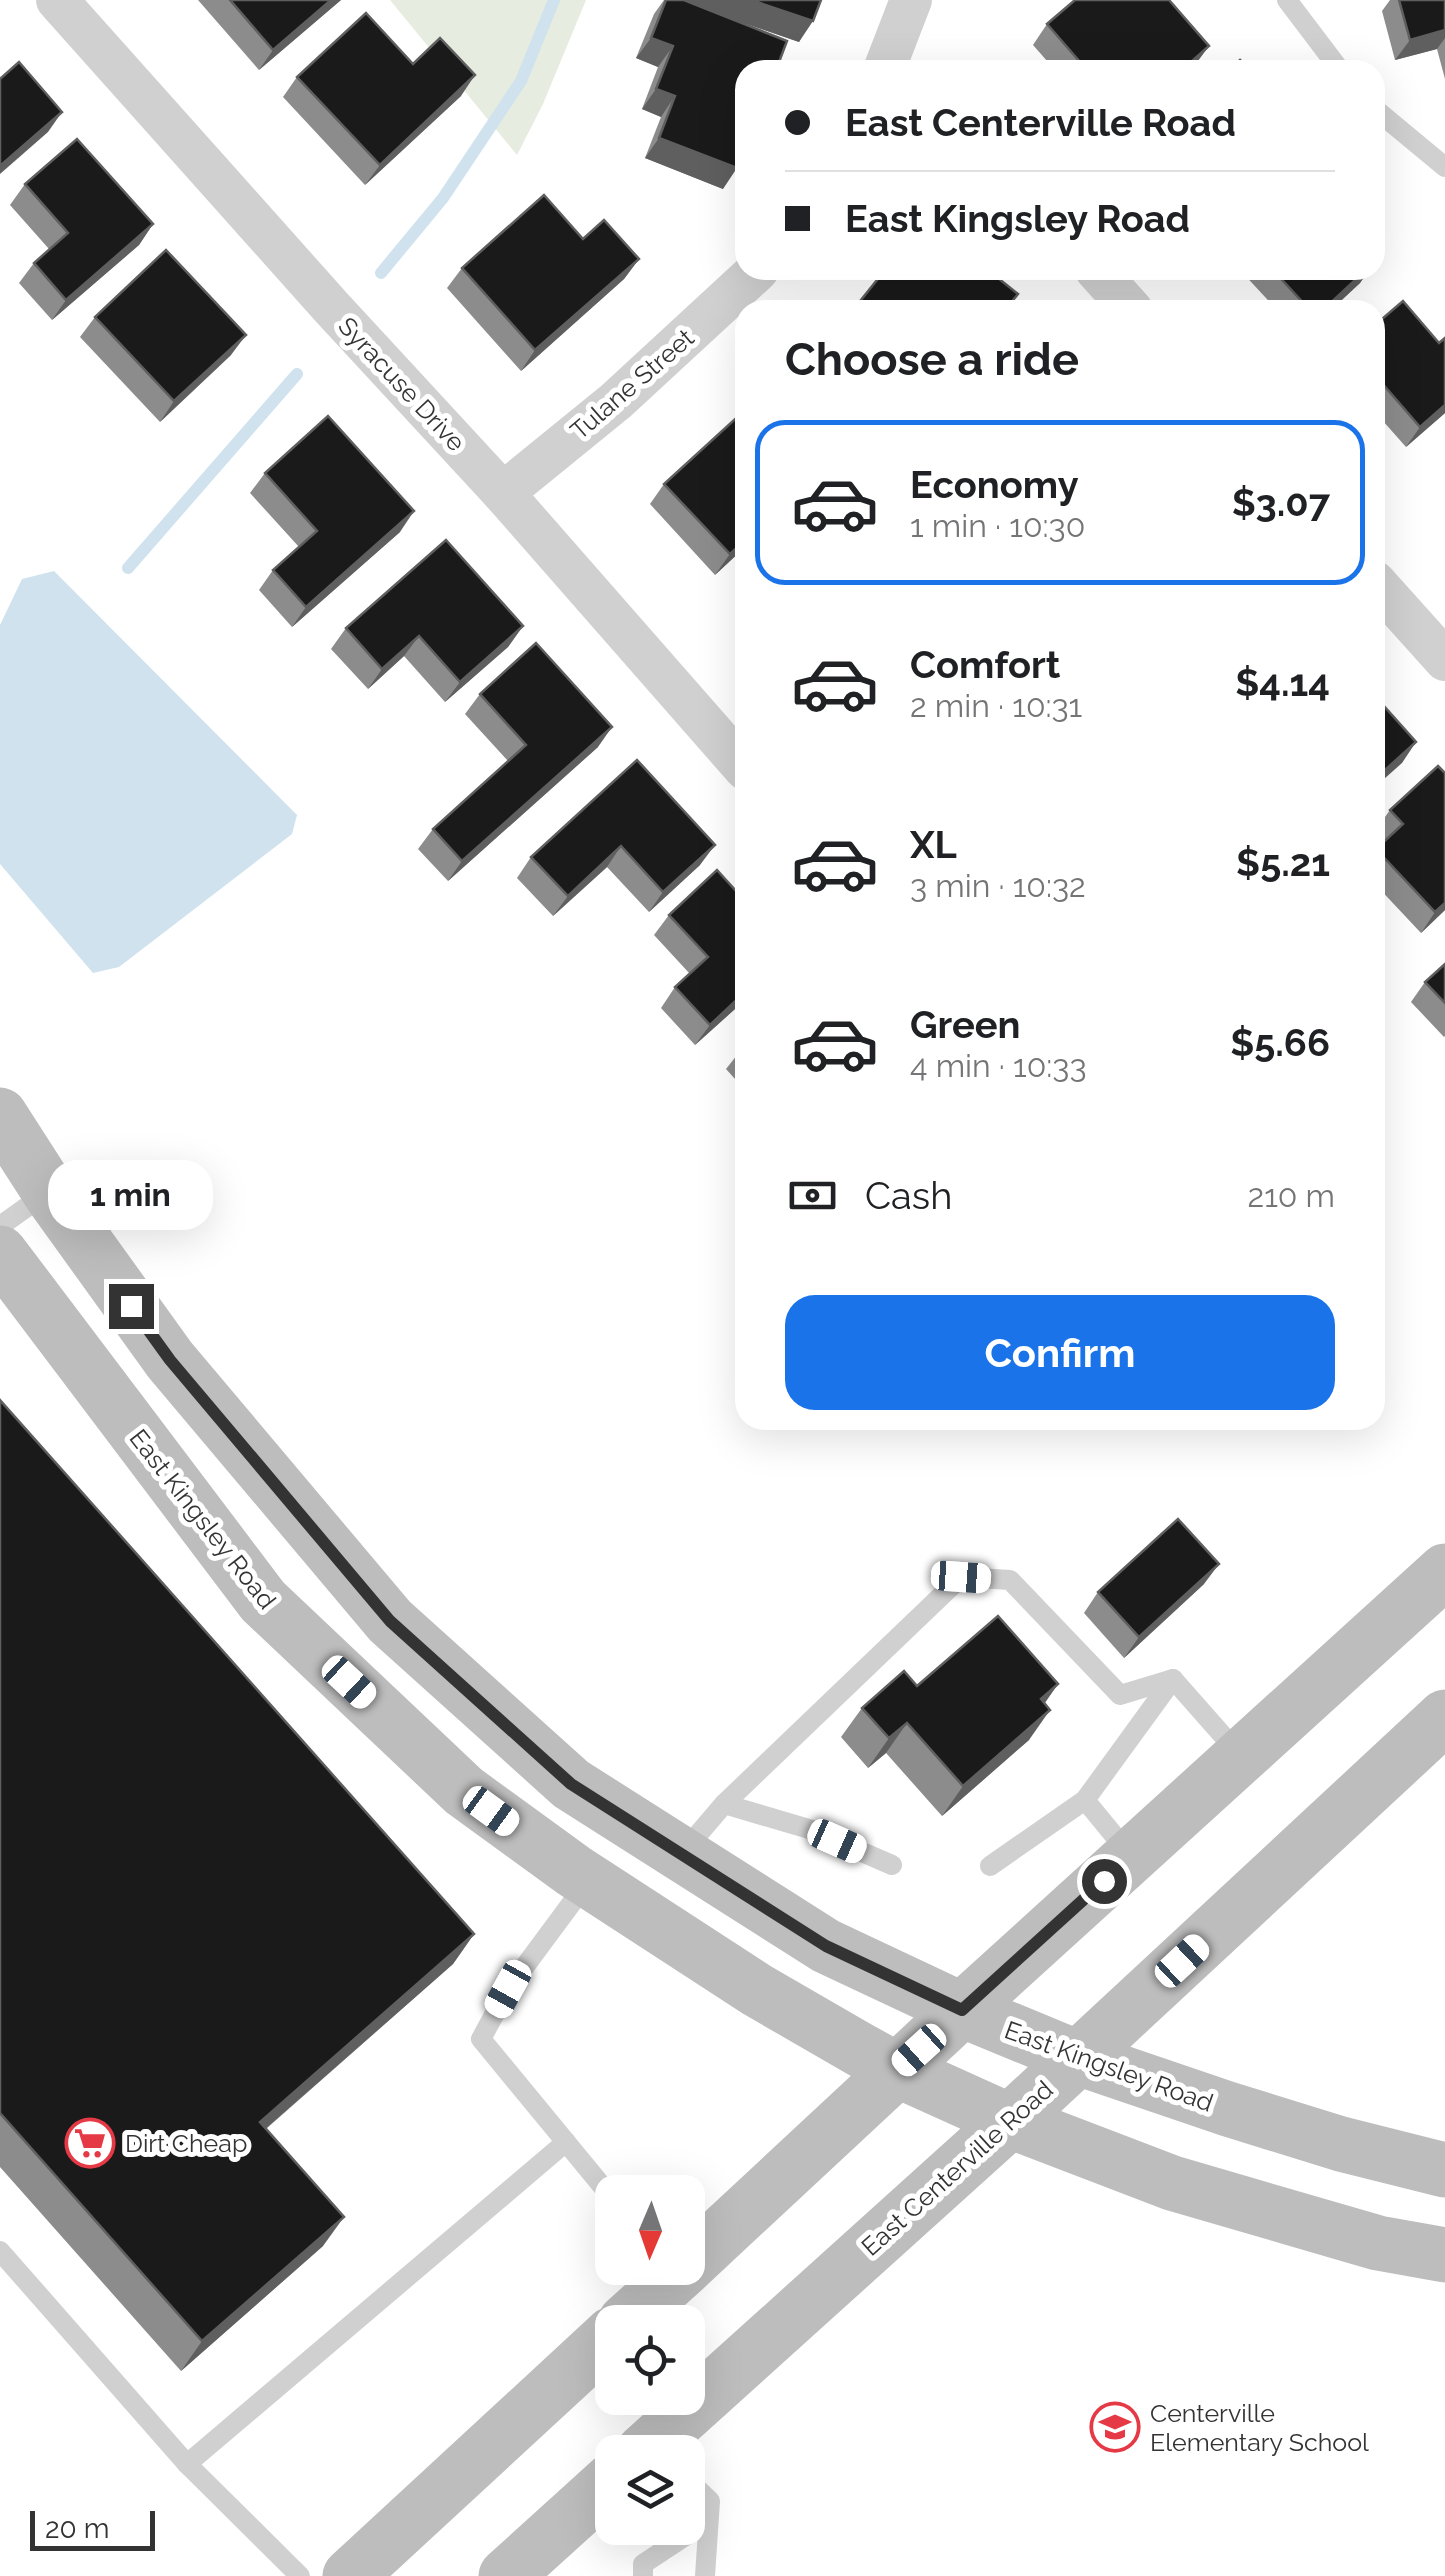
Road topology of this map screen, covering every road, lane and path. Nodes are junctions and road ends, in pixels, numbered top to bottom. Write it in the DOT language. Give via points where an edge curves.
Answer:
graph roads {
  1 [pos="57,0"];
  2 [pos="911,0"];
  3 [pos="1287,0"];
  4 [pos="888,60"];
  5 [pos="1332,60"];
  6 [pos="1385,118"];
  7 [pos="1445,167"];
  8 [pos="747,280"];
  9 [pos="1105,280"];
  10 [pos="1123,300"];
  11 [pos="503,494"];
  12 [pos="1385,593"];
  13 [pos="1445,660"];
  14 [pos="735,757"];
  15 [pos="0,1115"];
  16 [pos="49,1191"];
  17 [pos="0,1226"];
  18 [pos="0,1254"];
  19 [pos="1445,1571"];
  20 [pos="1173,1680"];
  21 [pos="1445,1717"];
  22 [pos="1242,1756"];
  23 [pos="1085,1800"];
  24 [pos="724,1804"];
  25 [pos="682,1854"];
  26 [pos="1131,1856"];
  27 [pos="892,1865"];
  28 [pos="990,1866"];
  29 [pos="588,1880"];
  30 [pos="962,2010"];
  31 [pos="1078,2058"];
  32 [pos="897,2070"];
  33 [pos="1010,2120"];
  34 [pos="566,2142"];
  35 [pos="1445,2170"];
  36 [pos="595,2177"];
  37 [pos="705,2246"];
  38 [pos="0,2250"];
  39 [pos="1445,2255"];
  40 [pos="663,2285"];
  41 [pos="643,2305"];
  42 [pos="595,2350"];
  43 [pos="684,2435"];
  44 [pos="187,2464"];
  45 [pos="595,2495"];
  46 [pos="705,2497"];
  47 [pos="708,2521"];
  48 [pos="300,2576"];
  49 [pos="350,2576"];
  50 [pos="506,2576"];
  51 [pos="643,2576"];
  52 [pos="705,2576"];
  1 -- 11 [label="street, Syracuse Drive"];
  2 -- 4 [label="street"];
  3 -- 5 [label="lane"];
  6 -- 7 [label="lane"];
  8 -- 11 [label="street, Tulane Street"];
  9 -- 10 [label="street"];
  11 -- 14 [label="street, Syracuse Drive"];
  12 -- 13 [label="street"];
  15 -- 16 [label="main road, East Kingsley Road"];
  16 -- 17 [label="lane"];
  16 -- 25 [label="main road, East Kingsley Road" via="170,1360 390,1621 571,1784"];
  18 -- 29 [label="main road, East Kingsley Road" via="263,1601 464,1791"];
  19 -- 22 [label="main road"];
  20 -- 22 [label="lane"];
  20 -- 23 [label="lane"];
  20 -- 24 [label="lane" via="1120,1695 1010,1580 961,1577"];
  21 -- 31 [label="main road, East Centerville Road"];
  22 -- 26 [label="main road"];
  23 -- 26 [label="lane"];
  23 -- 28 [label="lane"];
  24 -- 25 [label="lane"];
  24 -- 27 [label="lane" via="810,1829"];
  25 -- 30 [label="main road, East Kingsley Road" via="826,1946"];
  26 -- 30 [label="main road"];
  29 -- 32 [label="main road, East Kingsley Road"];
  29 -- 34 [label="lane" via="508,1989 481,2039"];
  30 -- 31 [label="main road, East Kingsley Road"];
  30 -- 32 [label="main road"];
  31 -- 33 [label="main road, East Centerville Road"];
  31 -- 35 [label="main road, East Kingsley Road" via="1228,2110"];
  32 -- 33 [label="main road, East Kingsley Road"];
  32 -- 37 [label="main road"];
  33 -- 39 [label="main road, East Kingsley Road" via="1172,2184 1378,2243"];
  33 -- 43 [label="main road, East Centerville Road"];
  34 -- 36 [label="lane"];
  34 -- 44 [label="lane"];
  38 -- 44 [label="lane"];
  40 -- 41 [label="main road"];
  42 -- 49 [label="main road"];
  44 -- 48 [label="lane"];
  45 -- 50 [label="main road"];
  46 -- 47 [label="lane"];
  47 -- 51 [label="lane" via="643,2564"];
  47 -- 52 [label="lane"];
}
